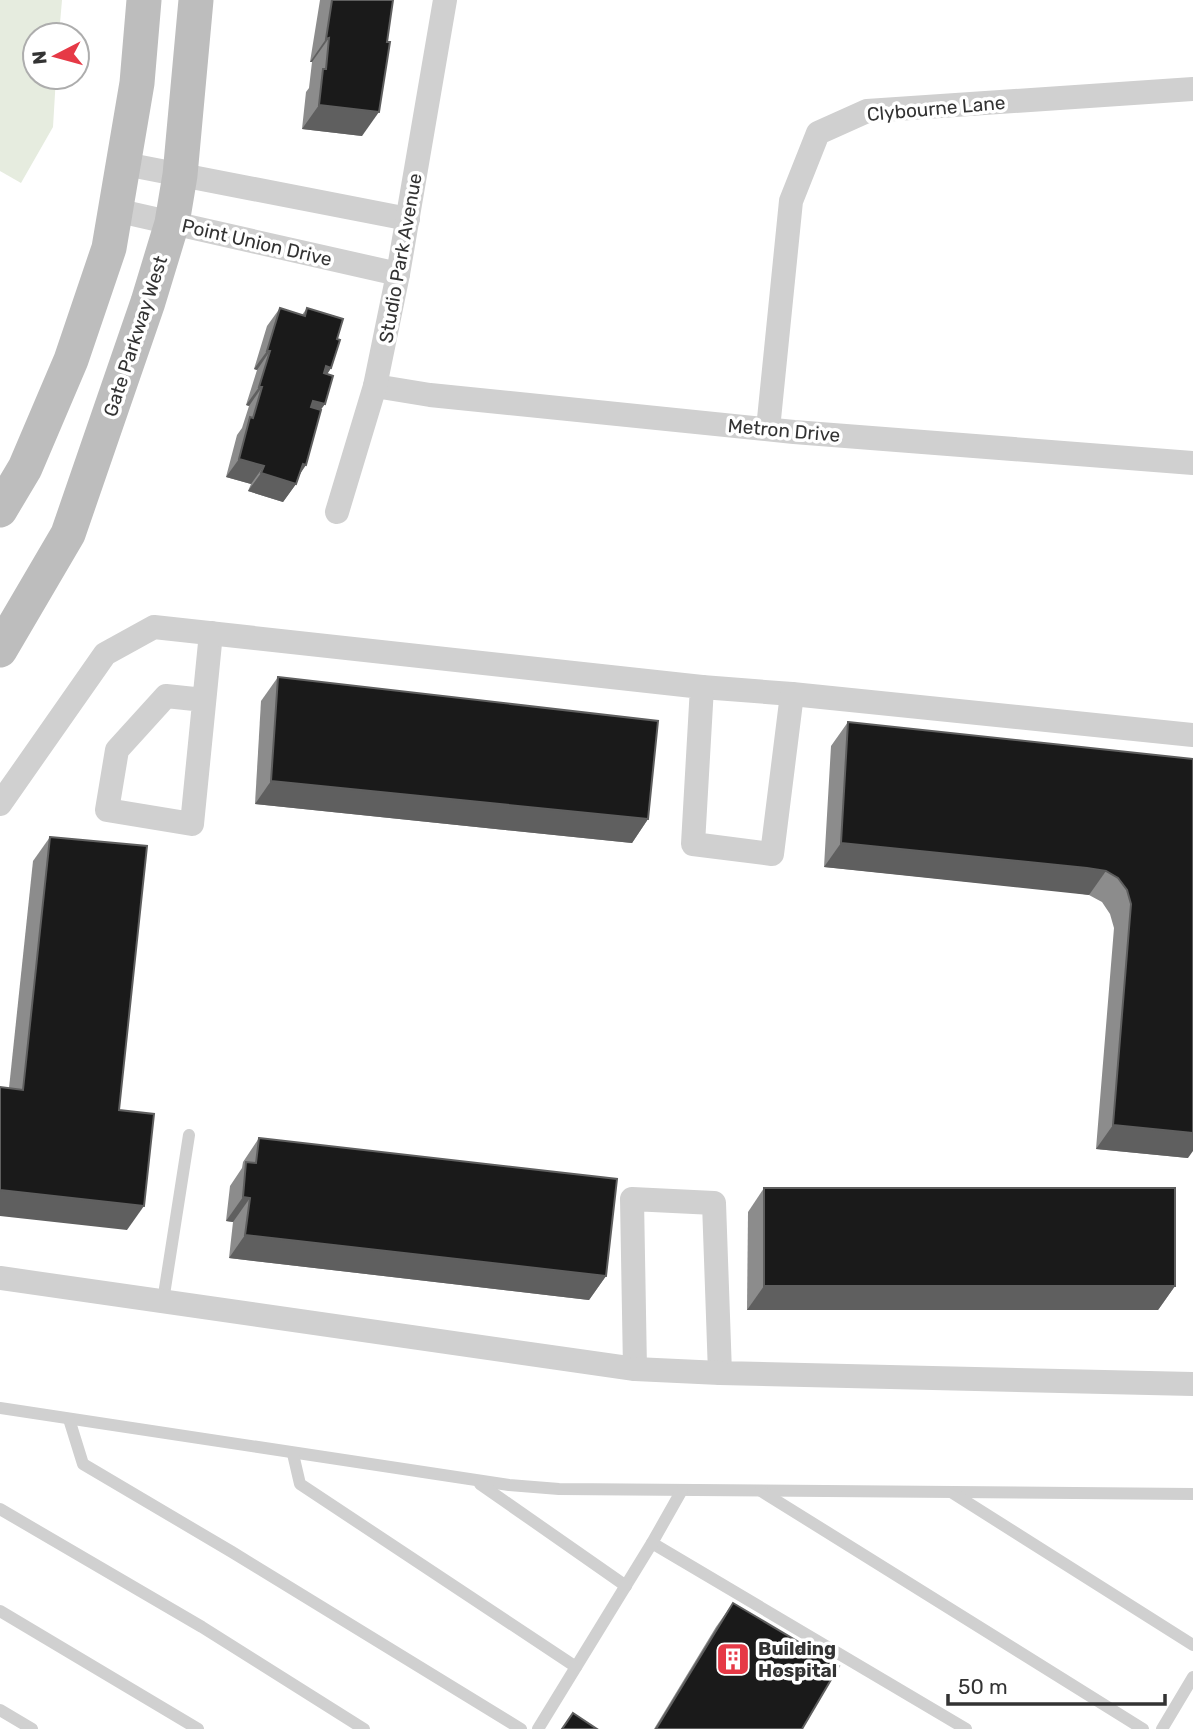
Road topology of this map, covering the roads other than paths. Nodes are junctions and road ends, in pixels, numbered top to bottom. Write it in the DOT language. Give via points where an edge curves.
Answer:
graph roads {
  1 [pos="144,0"];
  2 [pos="196,0"];
  3 [pos="445,0"];
  4 [pos="1193,89"];
  5 [pos="125,164"];
  6 [pos="180,174"];
  7 [pos="115,210"];
  8 [pos="408,219"];
  9 [pos="172,223"];
  10 [pos="398,274"];
  11 [pos="376,386"];
  12 [pos="768,429"];
  13 [pos="1193,463"];
  14 [pos="0,510"];
  15 [pos="337,512"];
  16 [pos="211,633"];
  17 [pos="0,650"];
  18 [pos="702,687"];
  19 [pos="792,694"];
  20 [pos="204,699"];
  21 [pos="1193,735"];
  22 [pos="0,804"];
  23 [pos="188,1135"];
  24 [pos="0,1278"];
  25 [pos="163,1301"];
  26 [pos="635,1369"];
  27 [pos="720,1373"];
  28 [pos="1193,1384"];
  29 [pos="0,1408"];
  30 [pos="69,1419"];
  31 [pos="293,1454"];
  32 [pos="476,1481"];
  33 [pos="682,1490"];
  34 [pos="761,1490"];
  35 [pos="951,1492"];
  36 [pos="1193,1494"];
  37 [pos="0,1510"];
  38 [pos="652,1544"];
  39 [pos="626,1586"];
  40 [pos="0,1611"];
  41 [pos="1193,1645"];
  42 [pos="576,1667"];
  43 [pos="1193,1677"];
  44 [pos="0,1710"];
  45 [pos="32,1729"];
  46 [pos="198,1729"];
  47 [pos="364,1729"];
  48 [pos="521,1729"];
  49 [pos="538,1729"];
  50 [pos="966,1729"];
  51 [pos="1143,1729"];
  52 [pos="1162,1729"];
  1 -- 5 [label="main road"];
  2 -- 6 [label="main road, Gate Parkway West"];
  3 -- 8 [label="street, Studio Park Avenue"];
  4 -- 12 [label="street, Clybourne Lane" via="867,111 818,133 791,201"];
  5 -- 6 [label="street"];
  5 -- 7 [label="main road"];
  6 -- 8 [label="street"];
  6 -- 9 [label="main road, Gate Parkway West"];
  7 -- 9 [label="street, Point Union Drive"];
  7 -- 14 [label="main road" via="109,248 71,360 25,468"];
  8 -- 10 [label="street, Studio Park Avenue"];
  9 -- 10 [label="street, Point Union Drive"];
  9 -- 17 [label="main road, Gate Parkway West" via="68,534"];
  10 -- 11 [label="street, Studio Park Avenue"];
  11 -- 12 [label="street, Metron Drive"];
  11 -- 15 [label="street, Studio Park Avenue"];
  12 -- 13 [label="street, Metron Drive"];
  16 -- 18 [label="street"];
  16 -- 20 [label="street"];
  16 -- 22 [label="street" via="154,627 105,654"];
  18 -- 19 [label="street"];
  18 -- 19 [label="street" via="693,844 772,854"];
  19 -- 21 [label="street"];
  20 -- 20 [label="street" via="192,824 107,810 117,750 166,696"];
  23 -- 25 [label="lane"];
  24 -- 25 [label="street"];
  25 -- 26 [label="street"];
  26 -- 27 [label="street"];
  26 -- 27 [label="street" via="632,1199 714,1203"];
  27 -- 28 [label="street"];
  29 -- 30 [label="lane"];
  30 -- 31 [label="lane"];
  30 -- 48 [label="lane" via="83,1464"];
  31 -- 32 [label="lane"];
  31 -- 42 [label="lane" via="300,1484"];
  32 -- 33 [label="lane" via="559,1489"];
  32 -- 39 [label="lane"];
  33 -- 34 [label="lane"];
  33 -- 38 [label="lane"];
  34 -- 35 [label="lane"];
  34 -- 51 [label="lane"];
  35 -- 36 [label="lane"];
  35 -- 41 [label="lane"];
  37 -- 47 [label="lane" via="202,1627"];
  38 -- 39 [label="lane"];
  38 -- 50 [label="lane"];
  39 -- 42 [label="lane"];
  40 -- 46 [label="lane"];
  42 -- 49 [label="lane"];
  43 -- 52 [label="lane"];
  44 -- 45 [label="lane"];
}
